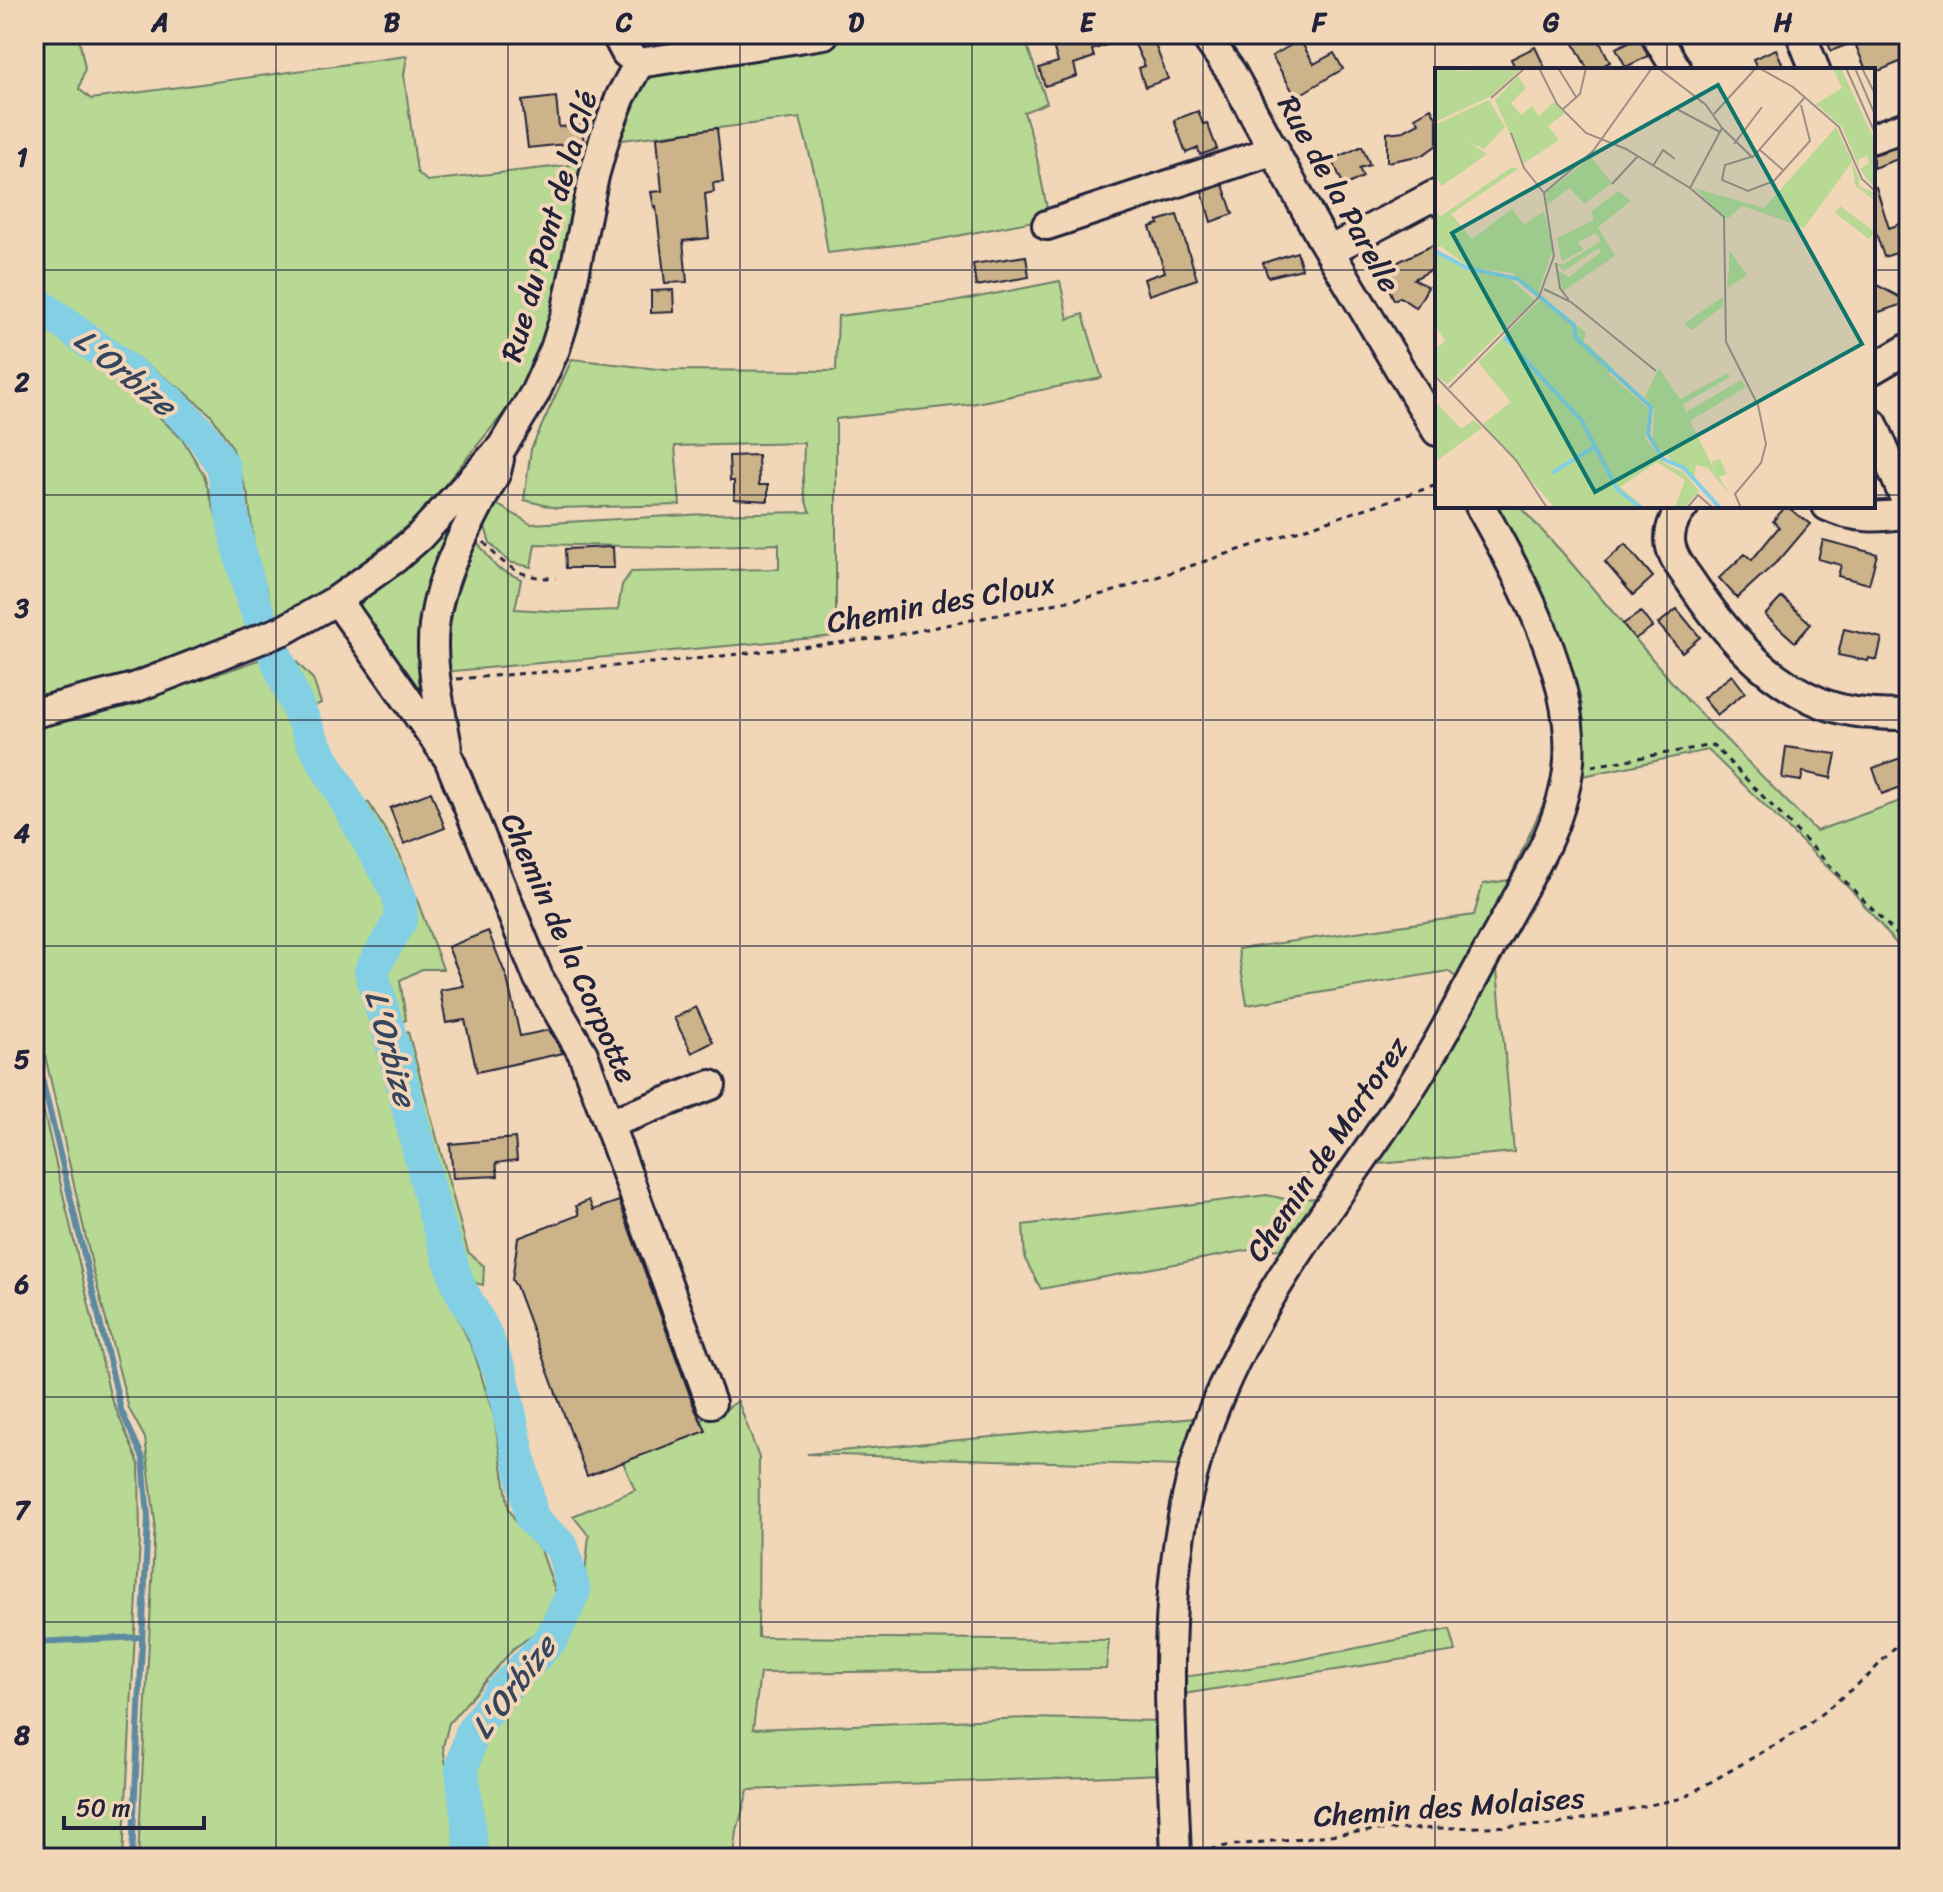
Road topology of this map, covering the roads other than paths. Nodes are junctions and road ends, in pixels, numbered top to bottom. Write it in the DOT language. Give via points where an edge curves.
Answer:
graph roads {
  1 [pos="616,34"];
  2 [pos="824,34"];
  3 [pos="1204,34"];
  4 [pos="1655,34"];
  5 [pos="1801,34"];
  6 [pos="639,63"];
  7 [pos="1676,68"];
  8 [pos="1814,68"];
  9 [pos="1909,125"];
  10 [pos="1875,137"];
  11 [pos="1275,150"];
  12 [pos="1435,195"];
  13 [pos="1047,225"];
  14 [pos="1329,251"];
  15 [pos="1909,348"];
  16 [pos="1875,368"];
  17 [pos="1435,428"];
  18 [pos="1875,429"];
  19 [pos="502,447"];
  20 [pos="1481,508"];
  21 [pos="1683,508"];
  22 [pos="1831,508"];
  23 [pos="1909,510"];
  24 [pos="337,600"];
  25 [pos="34,713"];
  26 [pos="1909,715"];
  27 [pos="449,759"];
  28 [pos="711,1085"];
  29 [pos="609,1120"];
  30 [pos="711,1403"];
  31 [pos="1176,1858"];
  1 -- 6 [label="street"];
  2 -- 6 [label="street"];
  3 -- 11 [label="street, Rue de la Parelle"];
  4 -- 7 [label="street"];
  5 -- 8 [label="street"];
  6 -- 19 [label="street, Rue du Pont de la Clé" via="605,137 555,349"];
  9 -- 10 [label="street"];
  11 -- 13 [label="street"];
  11 -- 14 [label="street, Rue de la Parelle"];
  12 -- 14 [label="street"];
  14 -- 17 [label="street, Rue de la Parelle"];
  15 -- 16 [label="street"];
  18 -- 23 [label="street"];
  19 -- 24 [label="street, Rue du Pont de la Clé" via="419,537"];
  19 -- 27 [label="street, Chemin de la Corpotte" via="496,472 452,558 439,604 433,641 435,681"];
  20 -- 31 [label="street, Chemin de Martorez" via="1547,640 1567,723 1569,759 1559,810 1528,878 1410,1090 1260,1312 1211,1415 1182,1517 1172,1588 1168,1665"];
  21 -- 26 [label="street" via="1672,523 1670,541 1677,561 1713,615 1760,665 1825,704"];
  22 -- 23 [label="street" via="1863,517"];
  24 -- 25 [label="street, Rue du Pont de la Clé" via="276,633 134,688"];
  24 -- 27 [label="street, Chemin de la Corpotte"];
  27 -- 29 [label="street, Chemin de la Corpotte" via="538,977 583,1054"];
  28 -- 29 [label="street, Chemin de la Corpotte"];
  29 -- 30 [label="street, Chemin de la Corpotte"];
}
